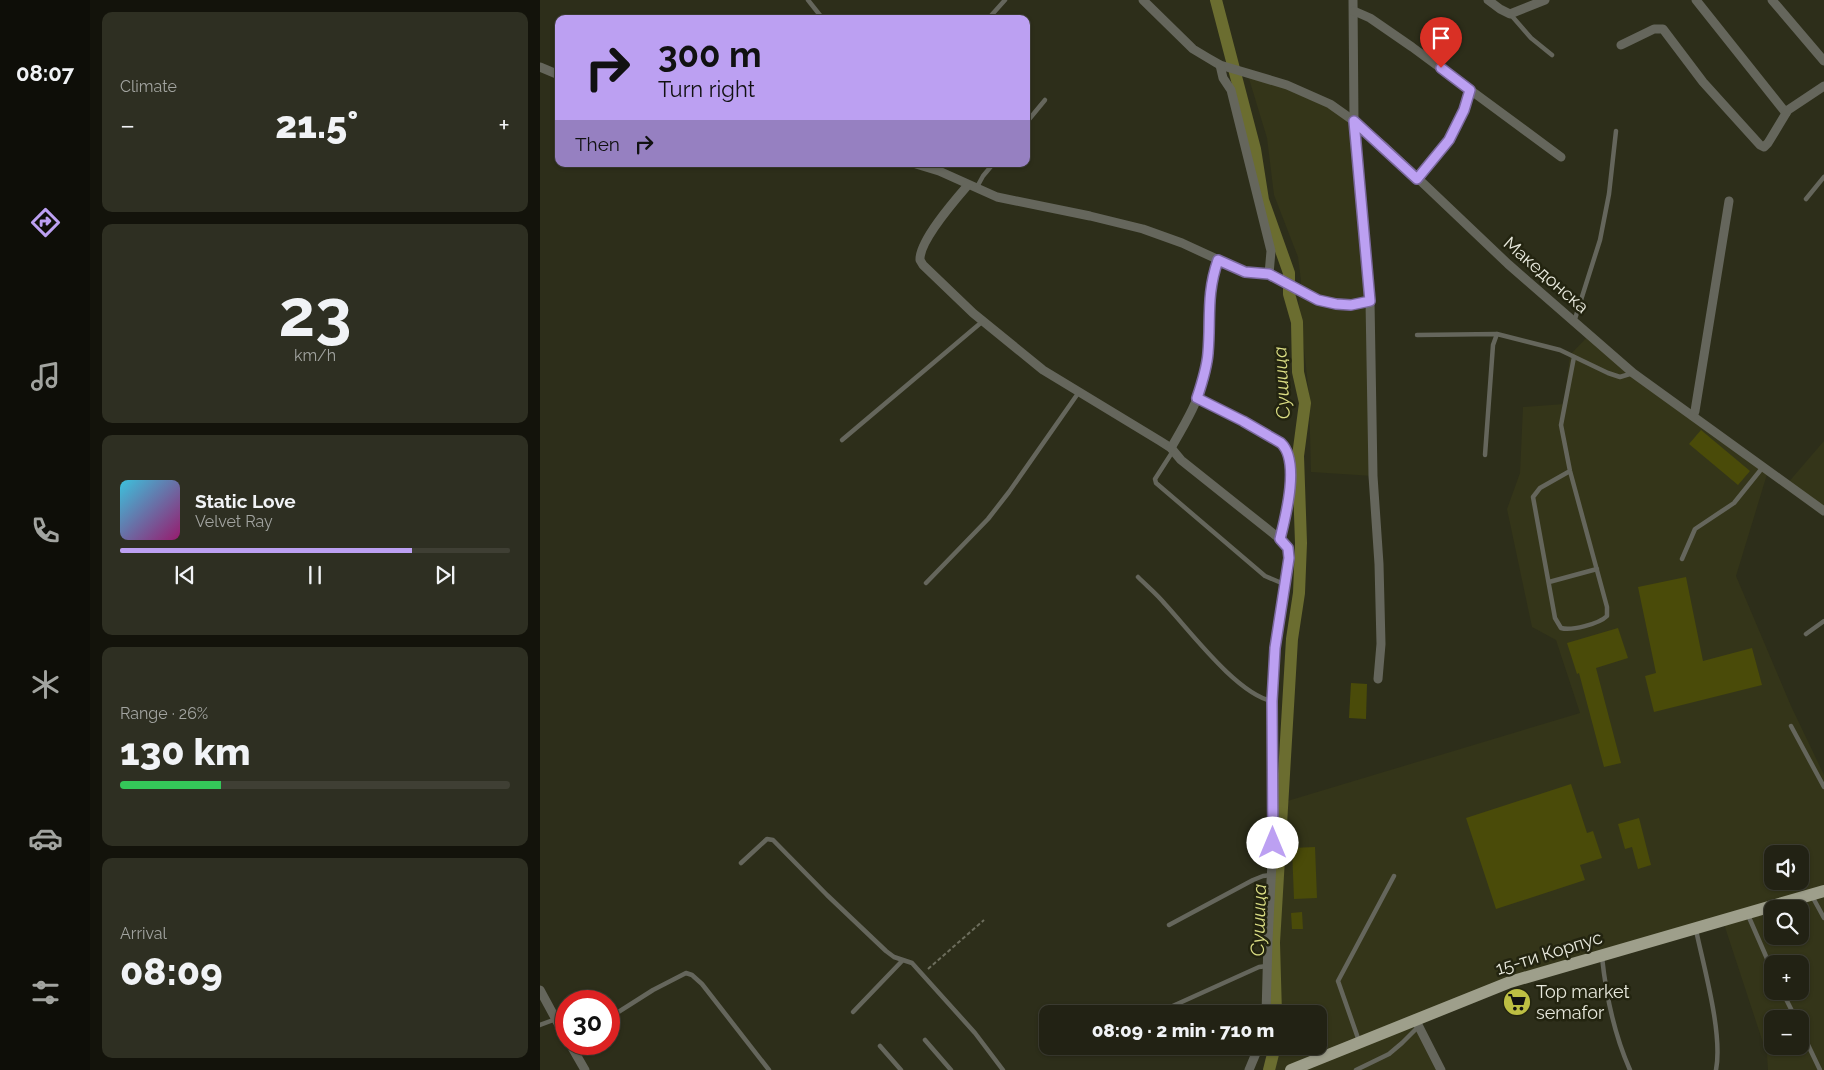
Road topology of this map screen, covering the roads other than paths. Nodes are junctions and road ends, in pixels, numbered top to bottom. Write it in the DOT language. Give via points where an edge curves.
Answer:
graph roads {
  1 [pos="808,0"];
  2 [pos="1005,0"];
  3 [pos="1143,0"];
  4 [pos="1353,0"];
  5 [pos="1488,0"];
  6 [pos="1545,0"];
  7 [pos="1696,0"];
  8 [pos="1772,0"];
  9 [pos="1354,11"];
  10 [pos="1510,14"];
  11 [pos="820,15"];
  12 [pos="992,15"];
  13 [pos="1621,45"];
  14 [pos="1552,55"];
  15 [pos="1824,61"];
  16 [pos="1220,65"];
  17 [pos="540,67"];
  18 [pos="555,73"];
  19 [pos="1824,86"];
  20 [pos="1470,90"];
  21 [pos="1045,100"];
  22 [pos="1786,113"];
  23 [pos="1030,118"];
  24 [pos="1354,121"];
  25 [pos="1616,131"];
  26 [pos="1561,157"];
  27 [pos="990,167"];
  28 [pos="941,168"];
  29 [pos="1824,177"];
  30 [pos="1417,179"];
  31 [pos="972,186"];
  32 [pos="1806,199"];
  33 [pos="1729,201"];
  34 [pos="1218,260"];
  35 [pos="1269,274"];
  36 [pos="1370,301"];
  37 [pos="983,321"];
  38 [pos="1574,322"];
  39 [pos="1497,334"];
  40 [pos="1417,335"];
  41 [pos="1574,357"];
  42 [pos="1633,373"];
  43 [pos="1079,392"];
  44 [pos="1197,398"];
  45 [pos="1693,416"];
  46 [pos="842,440"];
  47 [pos="1172,450"];
  48 [pos="1485,455"];
  49 [pos="1763,467"];
  50 [pos="1570,471"];
  51 [pos="1824,510"];
  52 [pos="1280,539"];
  53 [pos="1682,558"];
  54 [pos="1596,569"];
  55 [pos="1138,577"];
  56 [pos="1549,582"];
  57 [pos="926,583"];
  58 [pos="1284,584"];
  59 [pos="1824,620"];
  60 [pos="1806,634"];
  61 [pos="1378,679"];
  62 [pos="1272,701"];
  63 [pos="1791,726"];
  64 [pos="1824,787"];
  65 [pos="741,863"];
  66 [pos="1272,875"];
  67 [pos="1394,876"];
  68 [pos="1824,892"];
  69 [pos="1811,895"];
  70 [pos="1748,913"];
  71 [pos="1824,918"];
  72 [pos="1169,925"];
  73 [pos="1696,928"];
  74 [pos="1602,955"];
  75 [pos="1766,955"];
  76 [pos="902,961"];
  77 [pos="1267,966"];
  78 [pos="540,990"];
  79 [pos="1175,1005"];
  80 [pos="1266,1005"];
  81 [pos="620,1011"];
  82 [pos="853,1012"];
  83 [pos="555,1017"];
  84 [pos="555,1019"];
  85 [pos="1417,1023"];
  86 [pos="540,1025"];
  87 [pos="925,1040"];
  88 [pos="1360,1042"];
  89 [pos="880,1046"];
  90 [pos="1809,1047"];
  91 [pos="577,1055"];
  92 [pos="1256,1055"];
  93 [pos="585,1070"];
  94 [pos="769,1070"];
  95 [pos="901,1070"];
  96 [pos="951,1070"];
  97 [pos="1003,1070"];
  98 [pos="1249,1070"];
  99 [pos="1291,1070"];
  100 [pos="1356,1070"];
  101 [pos="1441,1070"];
  102 [pos="1630,1070"];
  103 [pos="1716,1070"];
  104 [pos="1820,1070"];
  1 -- 11 [label="lane"];
  2 -- 12 [label="lane"];
  3 -- 16 [label="street, Македонска" via="1193,49"];
  4 -- 9 [label="street"];
  5 -- 10 [label="street"];
  6 -- 10 [label="street"];
  7 -- 22 [label="street"];
  8 -- 15 [label="street"];
  9 -- 20 [label="street" via="1370,18"];
  9 -- 24 [label="street"];
  10 -- 14 [label="lane" via="1531,38"];
  13 -- 22 [label="street" via="1654,29 1663,29 1703,82 1764,147"];
  16 -- 24 [label="street, Македонска" via="1287,85 1330,104"];
  16 -- 35 [label="street" via="1230,90 1271,251"];
  17 -- 18 [label="street"];
  19 -- 22 [label="street"];
  20 -- 26 [label="street"];
  20 -- 30 [label="street" via="1449,140"];
  21 -- 23 [label="lane"];
  24 -- 30 [label="street, Македонска"];
  24 -- 36 [label="street"];
  25 -- 38 [label="lane" via="1600,240"];
  27 -- 31 [label="lane"];
  28 -- 31 [label="street"];
  29 -- 32 [label="lane"];
  30 -- 38 [label="street, Македонска"];
  31 -- 34 [label="street" via="997,197 1143,230"];
  31 -- 37 [label="street" via="928,236 919,254 923,265"];
  33 -- 45 [label="street"];
  34 -- 35 [label="street" via="1245,272"];
  34 -- 44 [label="street" via="1211,286 1205,372"];
  35 -- 36 [label="street" via="1312,297 1336,304"];
  36 -- 61 [label="street" via="1373,476 1381,644"];
  37 -- 43 [label="street" via="1042,370"];
  37 -- 46 [label="lane"];
  38 -- 42 [label="street, Македонска"];
  39 -- 40 [label="lane"];
  39 -- 41 [label="lane" via="1560,350"];
  39 -- 48 [label="lane" via="1493,345"];
  41 -- 42 [label="lane" via="1620,377"];
  41 -- 50 [label="lane" via="1561,425"];
  42 -- 45 [label="street, Македонска"];
  43 -- 47 [label="street"];
  43 -- 57 [label="lane" via="988,519"];
  44 -- 47 [label="street"];
  44 -- 52 [label="lane" via="1243,421 1285,448 1292,480"];
  45 -- 49 [label="street, Македонска"];
  47 -- 52 [label="street"];
  47 -- 58 [label="lane" via="1155,479 1156,483 1265,576"];
  49 -- 51 [label="street, Македонска"];
  49 -- 53 [label="lane" via="1734,503 1695,529"];
  50 -- 54 [label="lane"];
  50 -- 56 [label="lane" via="1540,488 1533,498"];
  52 -- 58 [label="street" via="1286,544 1289,554"];
  54 -- 56 [label="lane"];
  54 -- 56 [label="lane" via="1607,616 1568,630 1561,628 1555,618"];
  55 -- 62 [label="lane" via="1239,682 1255,695"];
  58 -- 62 [label="street"];
  59 -- 60 [label="lane"];
  62 -- 66 [label="street"];
  63 -- 64 [label="lane"];
  65 -- 76 [label="lane" via="771,839 880,945"];
  66 -- 72 [label="lane" via="1253,880"];
  66 -- 77 [label="street"];
  67 -- 88 [label="lane" via="1338,981"];
  68 -- 69 [label="main road, 15-ти Корпус"];
  69 -- 70 [label="main road, 15-ти Корпус"];
  69 -- 71 [label="lane"];
  70 -- 73 [label="main road, 15-ти Корпус"];
  70 -- 75 [label="lane"];
  73 -- 74 [label="main road, 15-ти Корпус"];
  73 -- 103 [label="lane" via="1714,1017 1719,1057"];
  74 -- 85 [label="main road, 15-ти Корпус" via="1510,982"];
  74 -- 102 [label="lane" via="1614,1026"];
  76 -- 82 [label="lane"];
  76 -- 97 [label="lane" via="912,963 975,1033"];
  77 -- 79 [label="lane"];
  77 -- 80 [label="street"];
  78 -- 83 [label="street"];
  81 -- 94 [label="lane" via="686,973 692,975"];
  84 -- 86 [label="lane"];
  85 -- 88 [label="main road, 15-ти Корпус"];
  85 -- 100 [label="lane" via="1402,1044"];
  85 -- 101 [label="street"];
  87 -- 96 [label="lane"];
  88 -- 99 [label="main road, 15-ти Корпус"];
  89 -- 95 [label="lane"];
  90 -- 104 [label="lane"];
  91 -- 93 [label="street"];
  92 -- 98 [label="street"];
}
